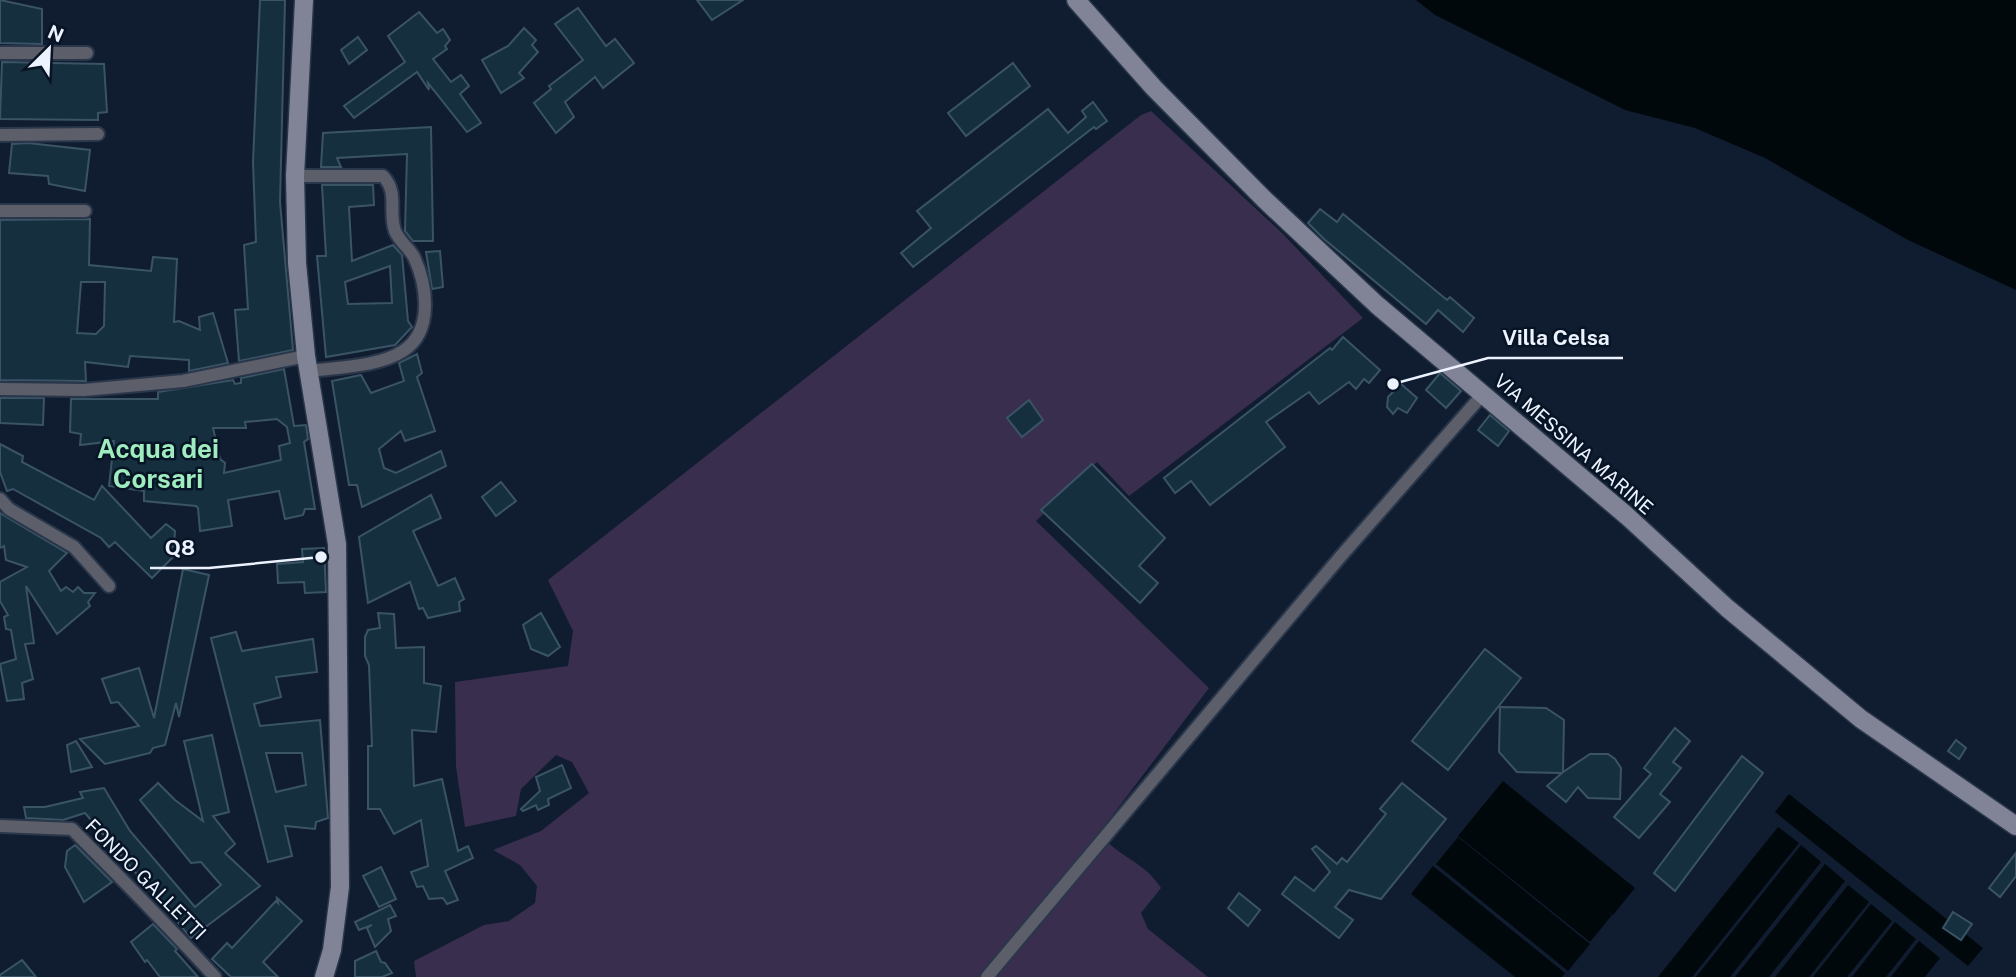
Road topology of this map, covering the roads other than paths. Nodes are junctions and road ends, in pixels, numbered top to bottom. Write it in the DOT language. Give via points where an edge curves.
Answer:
graph roads {
  1 [pos="304,0"];
  2 [pos="1076,0"];
  3 [pos="0,53"];
  4 [pos="87,53"];
  5 [pos="98,134"];
  6 [pos="0,135"];
  7 [pos="295,176"];
  8 [pos="0,211"];
  9 [pos="85,211"];
  10 [pos="308,364"];
  11 [pos="0,388"];
  12 [pos="1484,393"];
  13 [pos="0,499"];
  14 [pos="109,586"];
  15 [pos="0,826"];
  16 [pos="2016,826"];
  17 [pos="215,977"];
  18 [pos="324,977"];
  19 [pos="987,977"];
  1 -- 7 [label="main road"];
  2 -- 12 [label="main road, VIA MESSINA MARINE" via="1154,88 1265,200 1377,305"];
  3 -- 4 [label="street"];
  5 -- 6 [label="street"];
  7 -- 10 [label="main road" via="297,263"];
  7 -- 10 [label="street" via="383,176 393,191 396,233 414,256 427,301 421,330 404,350 380,359"];
  8 -- 9 [label="street"];
  10 -- 11 [label="street" via="84,390"];
  10 -- 18 [label="main road" via="337,544 340,887"];
  12 -- 16 [label="main road, VIA MESSINA MARINE" via="1727,608 1861,719"];
  12 -- 19 [label="street" via="1350,545"];
  13 -- 14 [label="street" via="74,547"];
  15 -- 17 [label="street, FONDO GALLETTI" via="72,829"];
}
